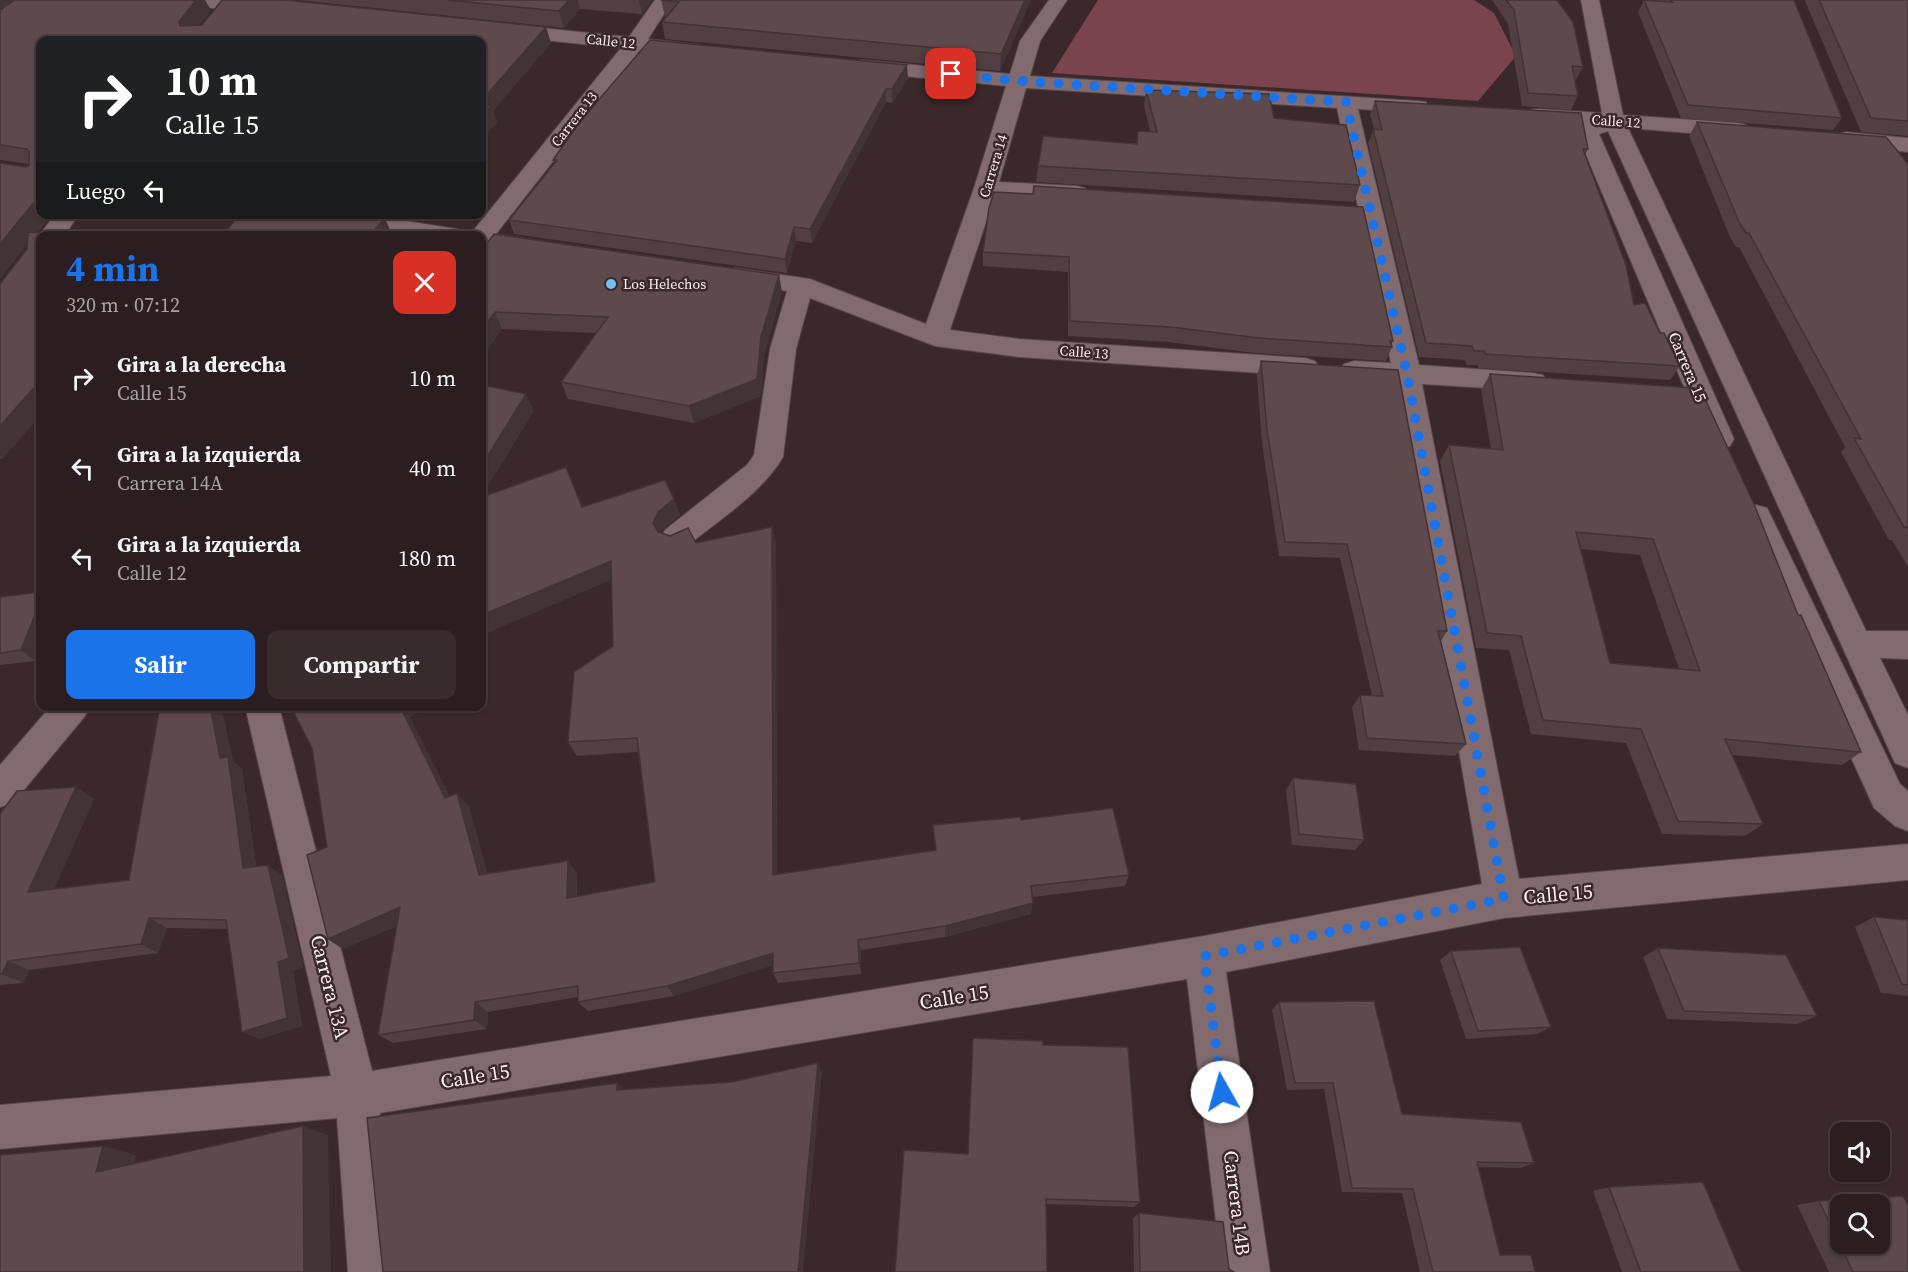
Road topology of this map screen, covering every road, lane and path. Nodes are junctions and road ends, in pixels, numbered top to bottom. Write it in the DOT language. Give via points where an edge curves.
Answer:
graph roads {
  1 [pos="176,0"];
  2 [pos="664,0"];
  3 [pos="1058,0"];
  4 [pos="1590,0"];
  5 [pos="230,1"];
  6 [pos="271,4"];
  7 [pos="214,22"];
  8 [pos="482,28"];
  9 [pos="634,44"];
  10 [pos="716,52"];
  11 [pos="844,64"];
  12 [pos="1019,81"];
  13 [pos="1346,102"];
  14 [pos="1439,108"];
  15 [pos="1521,114"];
  16 [pos="1841,118"];
  17 [pos="1614,121"];
  18 [pos="1755,132"];
  19 [pos="1826,137"];
  20 [pos="1850,139"];
  21 [pos="1905,155"];
  22 [pos="986,188"];
  23 [pos="1094,194"];
  24 [pos="64,219"];
  25 [pos="346,219"];
  26 [pos="55,231"];
  27 [pos="424,231"];
  28 [pos="486,232"];
  29 [pos="486,238"];
  30 [pos="552,249"];
  31 [pos="706,272"];
  32 [pos="801,285"];
  33 [pos="935,337"];
  34 [pos="1407,374"];
  35 [pos="1559,384"];
  36 [pos="1730,459"];
  37 [pos="1745,492"];
  38 [pos="676,538"];
  39 [pos="1856,644"];
  40 [pos="1908,645"];
  41 [pos="69,711"];
  42 [pos="263,711"];
  43 [pos="1908,752"];
  44 [pos="0,791"];
  45 [pos="1908,813"];
  46 [pos="1908,862"];
  47 [pos="1504,899"];
  48 [pos="1204,956"];
  49 [pos="357,1095"];
  50 [pos="0,1128"];
  51 [pos="372,1272"];
  52 [pos="1246,1272"];
  1 -- 5 [label="street"];
  2 -- 9 [label="street, Carrera 13"];
  3 -- 12 [label="street, Carrera 14" via="1030,41"];
  4 -- 17 [label="street"];
  5 -- 6 [label="street"];
  5 -- 7 [label="street"];
  8 -- 9 [label="street, Calle 12"];
  9 -- 10 [label="street, Calle 12"];
  9 -- 28 [label="street, Carrera 13"];
  11 -- 12 [label="street"];
  12 -- 13 [label="street"];
  12 -- 22 [label="street, Carrera 14"];
  13 -- 14 [label="street"];
  13 -- 34 [label="street" via="1358,211"];
  15 -- 17 [label="street, Calle 12"];
  16 -- 20 [label="street"];
  17 -- 18 [label="street, Calle 12"];
  17 -- 36 [label="street, Carrera 15" via="1587,131 1687,393"];
  17 -- 39 [label="street"];
  19 -- 20 [label="street"];
  20 -- 21 [label="street" via="1884,143"];
  22 -- 23 [label="street"];
  22 -- 33 [label="street, Carrera 14"];
  24 -- 26 [label="street"];
  25 -- 27 [label="street"];
  29 -- 30 [label="street"];
  31 -- 32 [label="street, Calle 13"];
  32 -- 33 [label="street, Calle 13"];
  32 -- 38 [label="street" via="783,349 768,457 757,473"];
  33 -- 34 [label="street, Calle 13" via="1019,348"];
  34 -- 35 [label="street, Calle 13"];
  34 -- 47 [label="street"];
  37 -- 45 [label="street" via="1887,796"];
  39 -- 40 [label="street"];
  39 -- 43 [label="street"];
  41 -- 44 [label="street"];
  42 -- 49 [label="street, Carrera 13A"];
  46 -- 47 [label="street, Calle 15"];
  47 -- 48 [label="street, Calle 15"];
  48 -- 49 [label="street, Calle 15"];
  48 -- 52 [label="street, Carrera 14B"];
  49 -- 50 [label="street, Calle 15"];
  49 -- 51 [label="street, Carrera 13A"];
}
